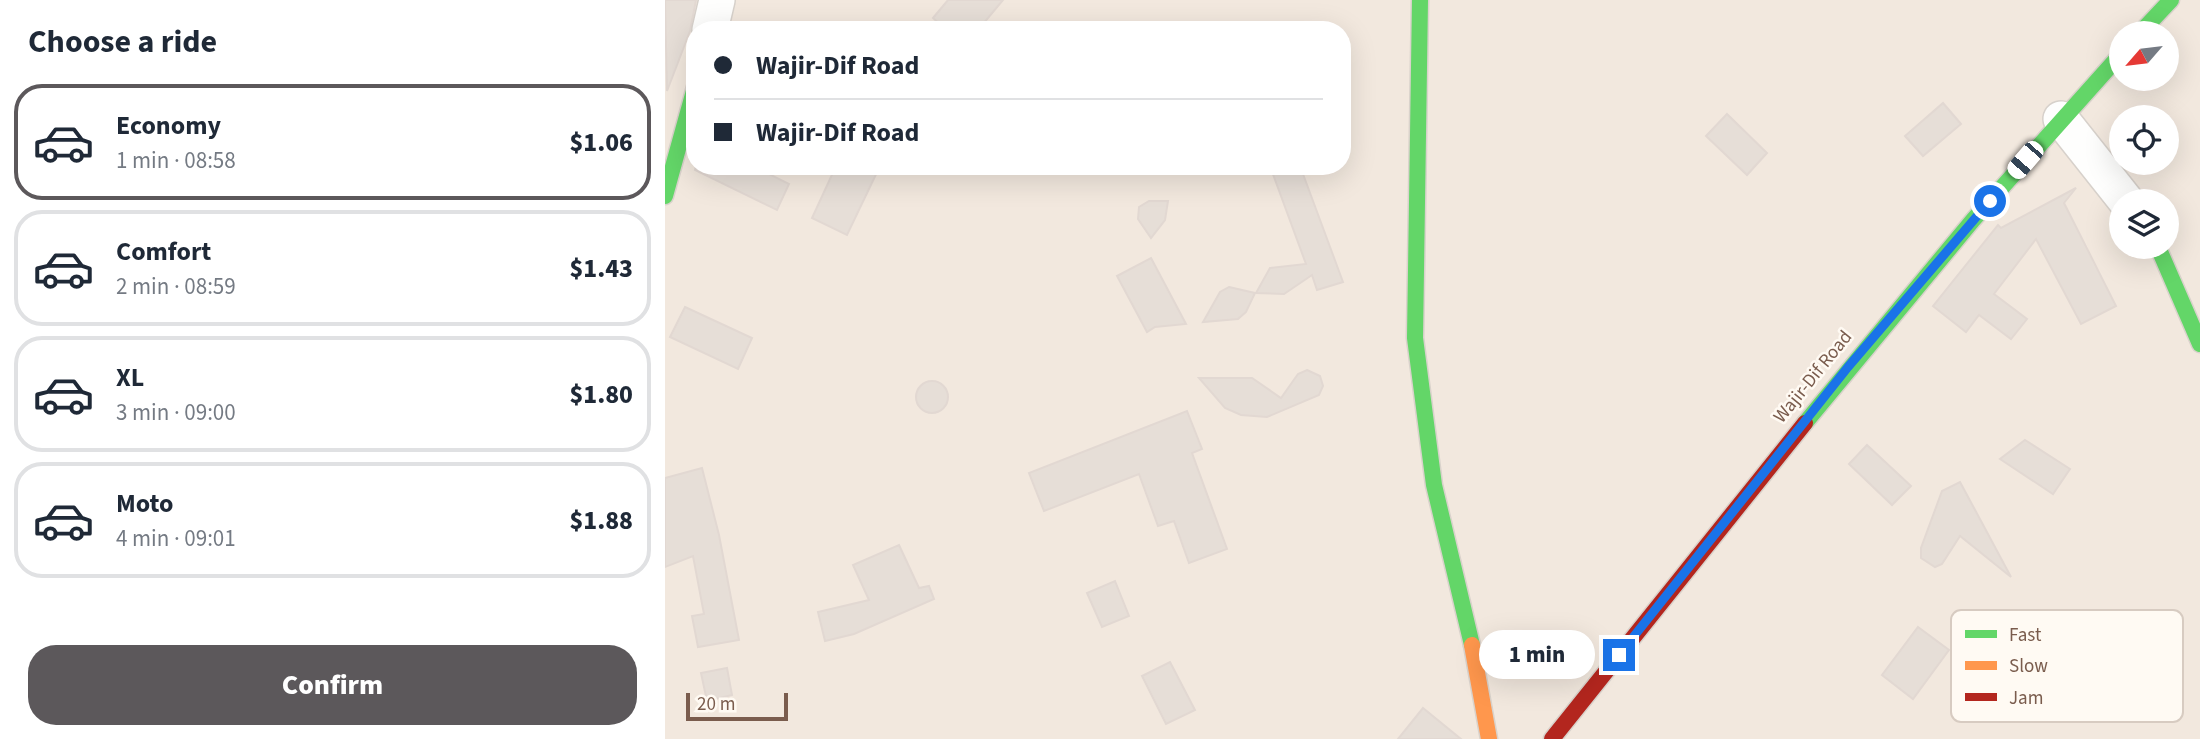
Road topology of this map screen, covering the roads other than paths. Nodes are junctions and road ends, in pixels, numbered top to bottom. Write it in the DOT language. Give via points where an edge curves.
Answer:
graph roads {
  1 [pos="717,0"];
  2 [pos="1420,0"];
  3 [pos="2171,0"];
  4 [pos="712,21"];
  5 [pos="2151,21"];
  6 [pos="2109,67"];
  7 [pos="2061,119"];
  8 [pos="686,120"];
  9 [pos="2116,189"];
  10 [pos="665,196"];
  11 [pos="2163,259"];
  12 [pos="2200,344"];
  13 [pos="1489,739"];
  14 [pos="1552,739"];
  1 -- 4 [label="street"];
  2 -- 13 [label="street" via="1415,338 1434,485 1468,625"];
  3 -- 5 [label="street"];
  6 -- 7 [label="street, Wajir-Dif Road"];
  7 -- 9 [label="street"];
  7 -- 14 [label="street, Wajir-Dif Road" via="1848,367"];
  8 -- 10 [label="street"];
  11 -- 12 [label="street"];
}
